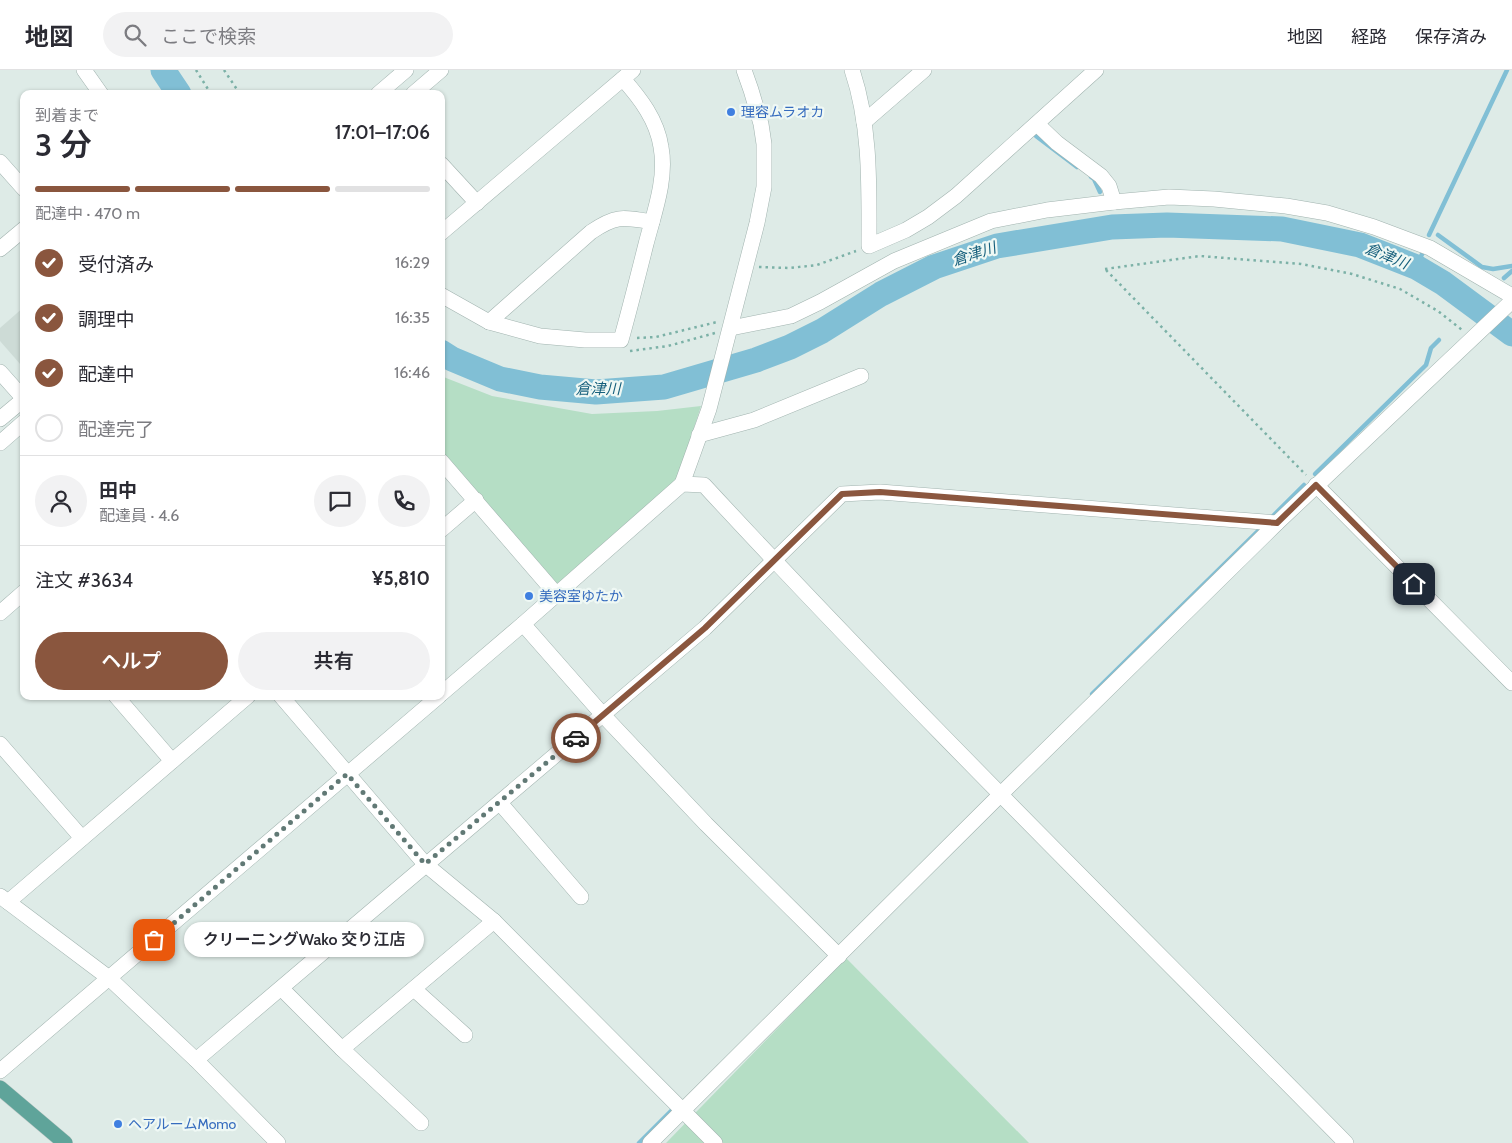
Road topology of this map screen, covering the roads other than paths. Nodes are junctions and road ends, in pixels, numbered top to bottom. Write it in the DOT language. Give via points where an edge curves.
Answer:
graph roads {
  1 [pos="84,70"];
  2 [pos="406,70"];
  3 [pos="440,70"];
  4 [pos="744,70"];
  5 [pos="852,70"];
  6 [pos="924,70"];
  7 [pos="1096,70"];
  8 [pos="628,74"];
  9 [pos="98,90"];
  10 [pos="383,90"];
  11 [pos="418,90"];
  12 [pos="864,122"];
  13 [pos="1037,124"];
  14 [pos="0,162"];
  15 [pos="445,168"];
  16 [pos="20,185"];
  17 [pos="477,202"];
  18 [pos="1114,202"];
  19 [pos="652,222"];
  20 [pos="445,230"];
  21 [pos="20,232"];
  22 [pos="0,249"];
  23 [pos="445,297"];
  24 [pos="1511,300"];
  25 [pos="489,322"];
  26 [pos="731,329"];
  27 [pos="0,372"];
  28 [pos="861,376"];
  29 [pos="20,394"];
  30 [pos="20,402"];
  31 [pos="0,419"];
  32 [pos="20,426"];
  33 [pos="699,435"];
  34 [pos="0,443"];
  35 [pos="445,465"];
  36 [pos="682,484"];
  37 [pos="1316,485"];
  38 [pos="476,500"];
  39 [pos="1277,523"];
  40 [pos="445,527"];
  41 [pos="774,561"];
  42 [pos="556,594"];
  43 [pos="20,596"];
  44 [pos="0,613"];
  45 [pos="523,624"];
  46 [pos="1512,683"];
  47 [pos="445,691"];
  48 [pos="119,700"];
  49 [pos="243,700"];
  50 [pos="283,700"];
  51 [pos="434,700"];
  52 [pos="603,715"];
  53 [pos="0,744"];
  54 [pos="172,761"];
  55 [pos="347,774"];
  56 [pos="1001,794"];
  57 [pos="500,803"];
  58 [pos="82,838"];
  59 [pos="425,864"];
  60 [pos="582,897"];
  61 [pos="4,899"];
  62 [pos="494,921"];
  63 [pos="839,956"];
  64 [pos="109,978"];
  65 [pos="282,988"];
  66 [pos="414,989"];
  67 [pos="465,1035"];
  68 [pos="342,1049"];
  69 [pos="196,1060"];
  70 [pos="0,1070"];
  71 [pos="0,1088"];
  72 [pos="683,1111"];
  73 [pos="421,1124"];
  74 [pos="65,1143"];
  75 [pos="278,1143"];
  76 [pos="650,1143"];
  77 [pos="715,1143"];
  78 [pos="1346,1143"];
  1 -- 9 [label="street"];
  2 -- 10 [label="street"];
  3 -- 11 [label="street"];
  4 -- 26 [label="street" via="761,124 764,187"];
  5 -- 12 [label="street"];
  6 -- 12 [label="street"];
  7 -- 13 [label="street"];
  8 -- 17 [label="street"];
  8 -- 19 [label="street" via="656,129 661,146 662,181"];
  12 -- 13 [label="street" via="869,246 928,217"];
  13 -- 18 [label="street" via="1101,176 1109,186"];
  14 -- 16 [label="street"];
  15 -- 17 [label="street"];
  17 -- 20 [label="street"];
  18 -- 24 [label="street" via="1169,197 1214,199 1327,213 1430,248"];
  18 -- 26 [label="street" via="991,221 894,261 791,316"];
  19 -- 25 [label="street" via="627,218 614,219 602,225"];
  19 -- 25 [label="street" via="621,340 540,336"];
  21 -- 22 [label="street"];
  23 -- 25 [label="street"];
  24 -- 37 [label="street"];
  26 -- 33 [label="street"];
  27 -- 29 [label="street"];
  28 -- 33 [label="street" via="754,420"];
  30 -- 31 [label="street"];
  32 -- 34 [label="street"];
  33 -- 36 [label="street"];
  35 -- 38 [label="street"];
  36 -- 41 [label="street" via="704,486"];
  36 -- 42 [label="street"];
  37 -- 39 [label="street"];
  37 -- 46 [label="street"];
  38 -- 40 [label="street"];
  38 -- 42 [label="street"];
  39 -- 41 [label="street" via="880,492 842,494"];
  39 -- 56 [label="street"];
  41 -- 52 [label="street" via="705,628"];
  41 -- 56 [label="street"];
  42 -- 45 [label="street"];
  43 -- 44 [label="street"];
  45 -- 47 [label="street"];
  45 -- 52 [label="street"];
  48 -- 54 [label="street"];
  49 -- 54 [label="street"];
  50 -- 55 [label="street"];
  51 -- 55 [label="street"];
  52 -- 57 [label="street"];
  52 -- 63 [label="street" via="706,824"];
  53 -- 58 [label="street"];
  54 -- 58 [label="street"];
  55 -- 59 [label="street"];
  55 -- 64 [label="street"];
  56 -- 63 [label="street"];
  56 -- 78 [label="street"];
  57 -- 59 [label="street"];
  57 -- 60 [label="street"];
  58 -- 61 [label="street"];
  59 -- 62 [label="street"];
  59 -- 65 [label="street"];
  61 -- 64 [label="street"];
  62 -- 66 [label="street"];
  62 -- 72 [label="street"];
  63 -- 72 [label="street"];
  64 -- 69 [label="street"];
  64 -- 70 [label="street"];
  65 -- 68 [label="street"];
  65 -- 69 [label="street"];
  66 -- 67 [label="street"];
  66 -- 68 [label="street"];
  68 -- 73 [label="street"];
  69 -- 75 [label="street"];
  71 -- 74 [label="main road"];
  72 -- 76 [label="street"];
  72 -- 77 [label="street"];
}
